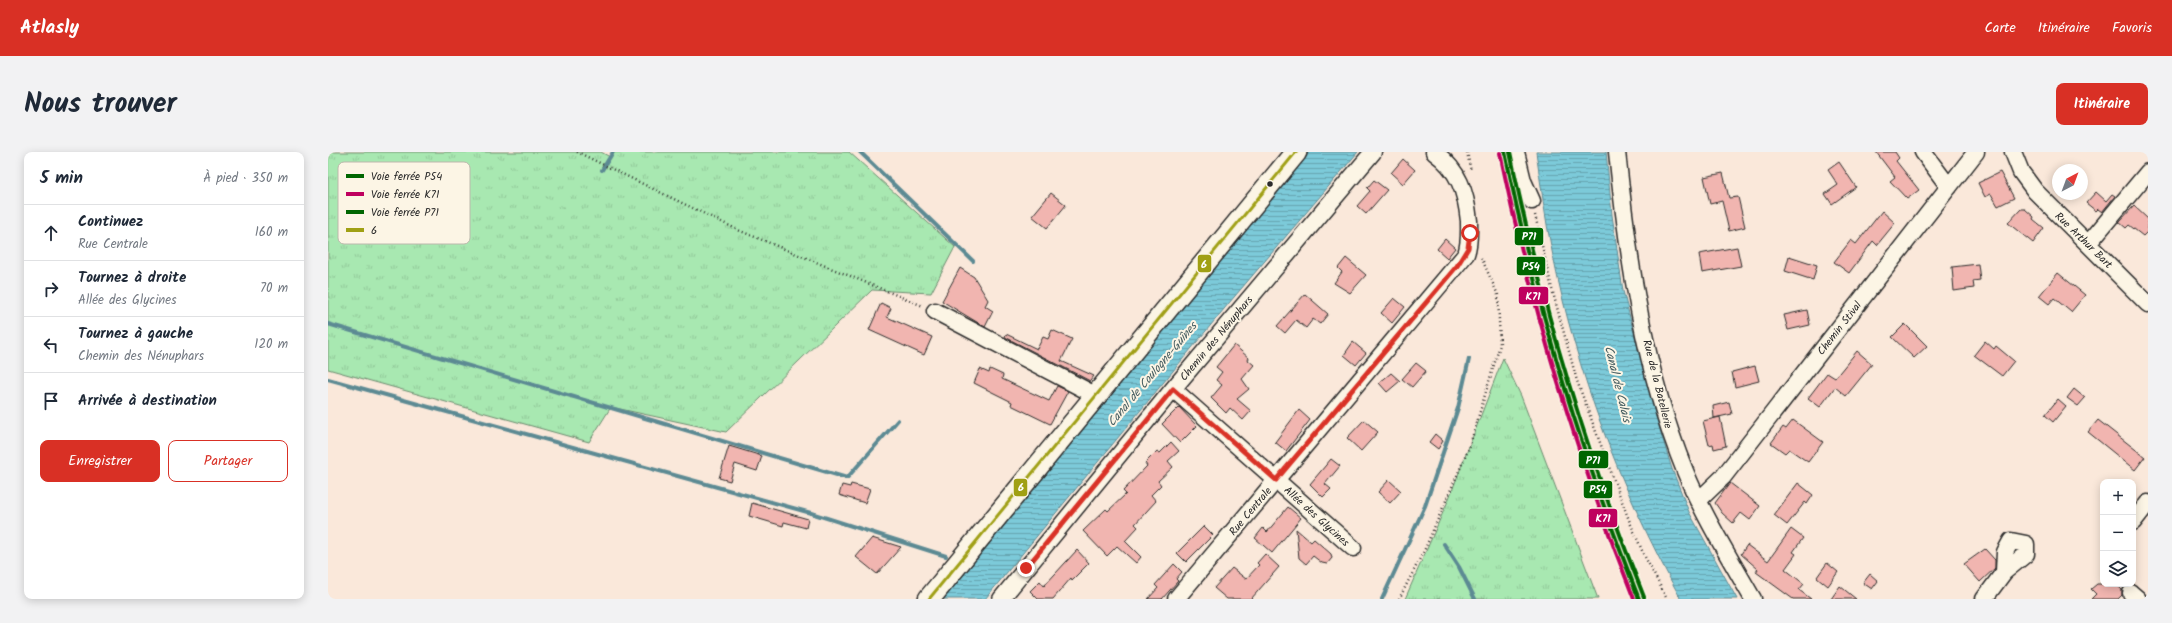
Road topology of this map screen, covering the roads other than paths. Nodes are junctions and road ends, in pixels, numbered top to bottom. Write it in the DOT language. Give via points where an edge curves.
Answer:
graph roads {
  1 [pos="1296,152"];
  2 [pos="1373,152"];
  3 [pos="1434,152"];
  4 [pos="1516,152"];
  5 [pos="1617,152"];
  6 [pos="1923,152"];
  7 [pos="1976,152"];
  8 [pos="2013,152"];
  9 [pos="2148,172"];
  10 [pos="1948,187"];
  11 [pos="1532,200"];
  12 [pos="2088,244"];
  13 [pos="2148,304"];
  14 [pos="935,311"];
  15 [pos="1173,389"];
  16 [pos="1095,395"];
  17 [pos="1276,480"];
  18 [pos="1698,501"];
  19 [pos="2148,503"];
  20 [pos="2136,518"];
  21 [pos="1353,548"];
  22 [pos="2004,572"];
  23 [pos="929,599"];
  24 [pos="1001,599"];
  25 [pos="1176,599"];
  26 [pos="1753,599"];
  27 [pos="1984,599"];
  1 -- 16 [label="main road"];
  2 -- 15 [label="street, Chemin des Nénuphars"];
  3 -- 17 [label="street, Rue Centrale" via="1450,166 1465,190 1470,233 1466,254"];
  4 -- 11 [label="street" via="1523,181"];
  5 -- 18 [label="street, Rue de la Batellerie" via="1625,226 1652,363 1672,434"];
  6 -- 10 [label="street"];
  7 -- 10 [label="street, Chemin Stival"];
  8 -- 12 [label="street, Rue Arthur Bart" via="2028,183"];
  9 -- 12 [label="street"];
  10 -- 18 [label="street, Chemin Stival" via="1722,477"];
  12 -- 13 [label="street, Rue Arthur Bart"];
  14 -- 16 [label="street"];
  15 -- 17 [label="street, Allée des Glycines"];
  15 -- 24 [label="street, Chemin des Nénuphars"];
  16 -- 23 [label="main road"];
  17 -- 21 [label="street, Allée des Glycines"];
  17 -- 25 [label="street, Rue Centrale"];
  18 -- 26 [label="street, Rue de la Batellerie"];
  19 -- 20 [label="street"];
  22 -- 27 [label="street"];
}
